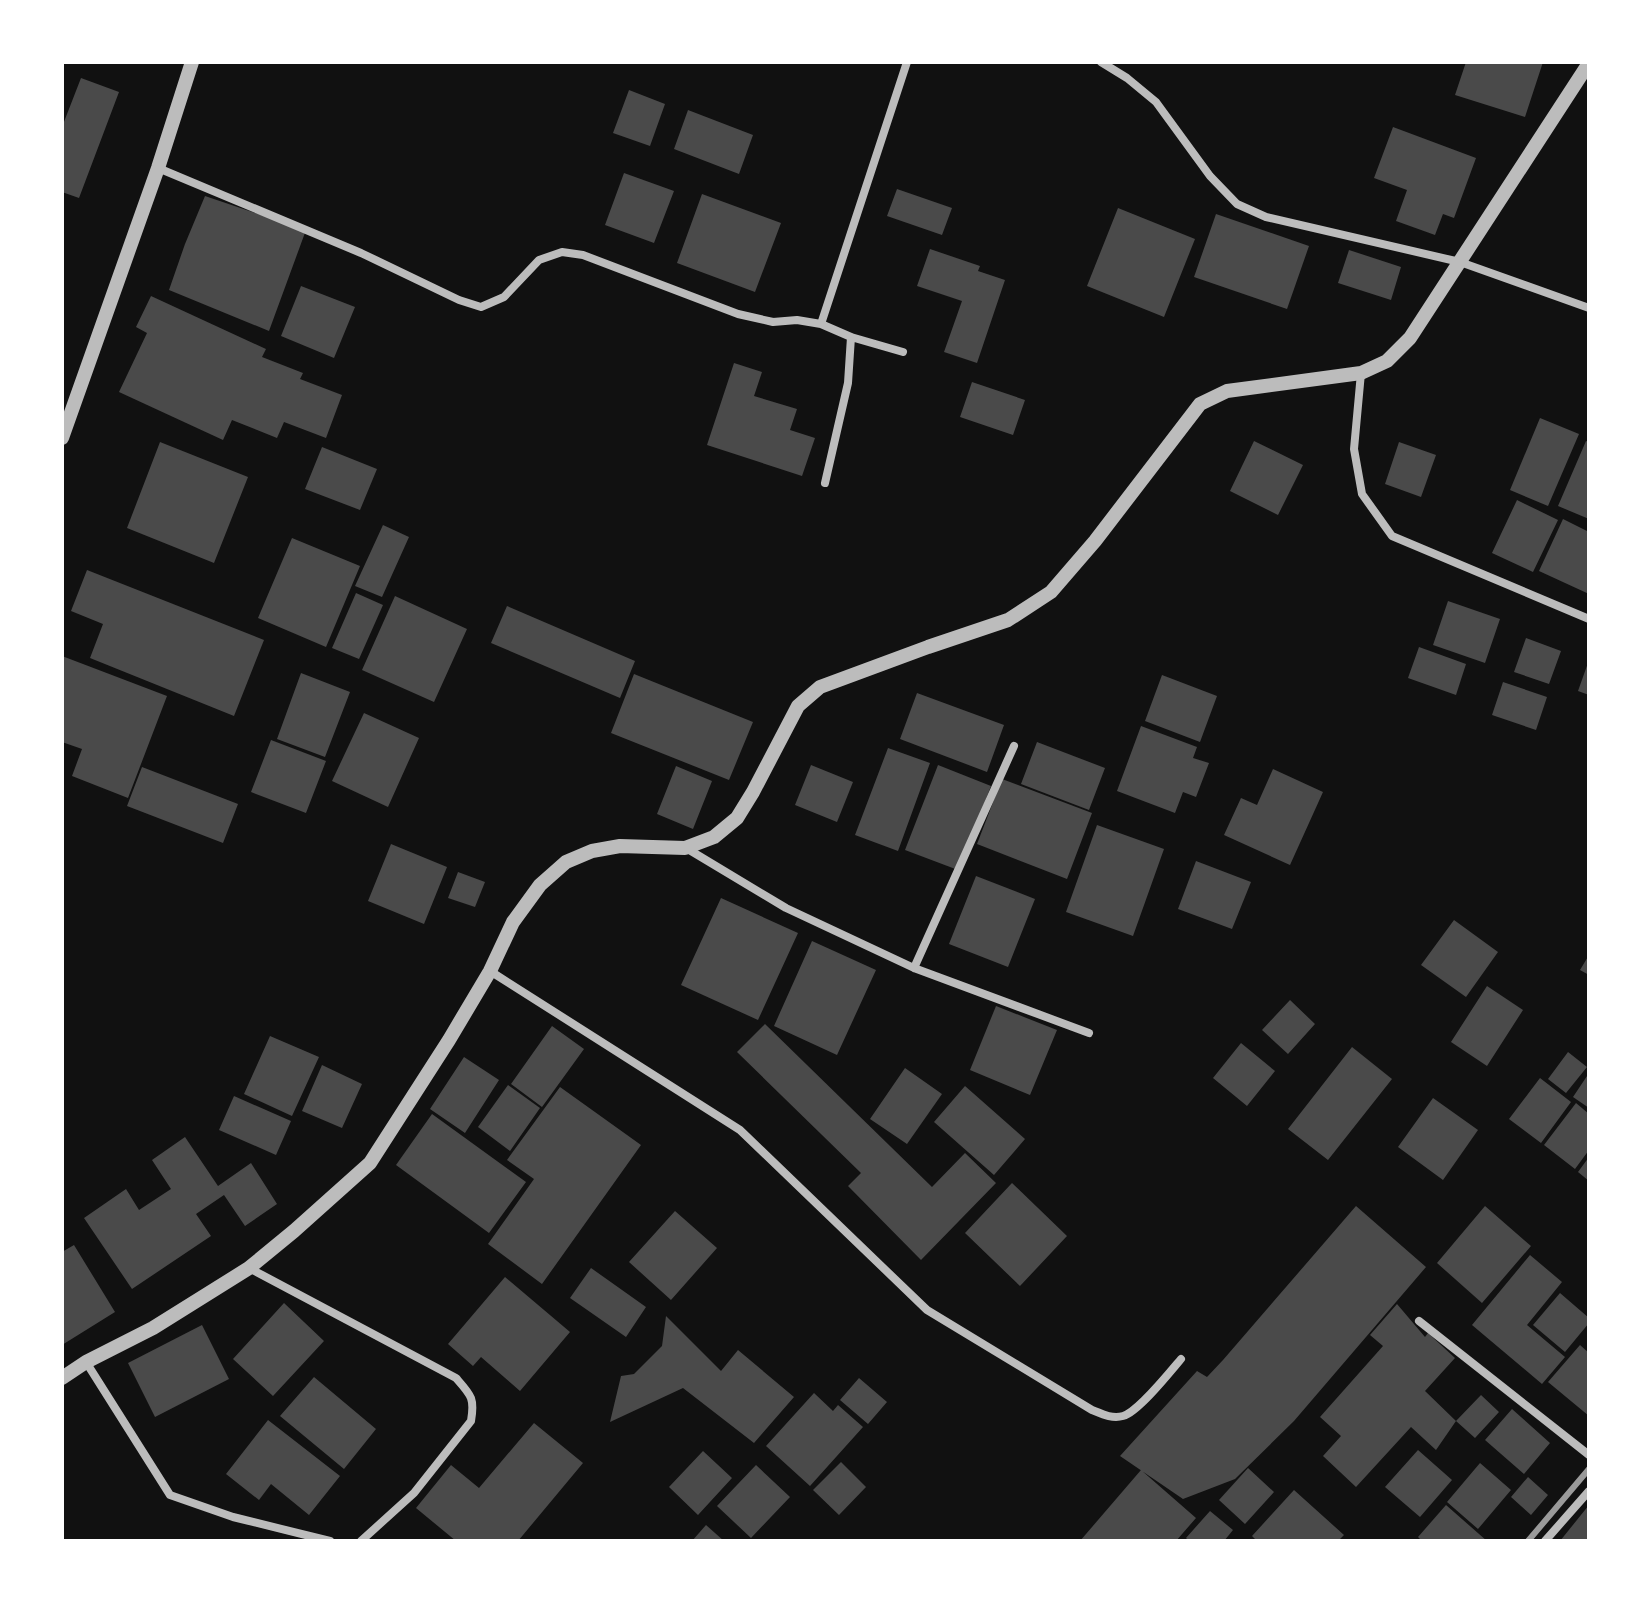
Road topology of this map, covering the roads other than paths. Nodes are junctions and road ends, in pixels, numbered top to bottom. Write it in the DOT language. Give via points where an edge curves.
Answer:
graph roads {
  1 [pos="192,62"];
  2 [pos="907,62"];
  3 [pos="1101,62"];
  4 [pos="1589,63"];
  5 [pos="158,168"];
  6 [pos="1460,262"];
  7 [pos="1589,308"];
  8 [pos="821,324"];
  9 [pos="851,337"];
  10 [pos="903,352"];
  11 [pos="1361,373"];
  12 [pos="62,438"];
  13 [pos="825,483"];
  14 [pos="1589,619"];
  15 [pos="1014,746"];
  16 [pos="685,848"];
  17 [pos="914,968"];
  18 [pos="490,971"];
  19 [pos="1089,1033"];
  20 [pos="249,1268"];
  21 [pos="1419,1321"];
  22 [pos="1181,1359"];
  23 [pos="86,1362"];
  24 [pos="62,1378"];
  25 [pos="1589,1455"];
  26 [pos="1589,1491"];
  27 [pos="330,1541"];
  28 [pos="361,1541"];
  29 [pos="1545,1541"];
  1 -- 5 [label="street"];
  2 -- 8 [label="street"];
  3 -- 6 [label="street" via="1156,102 1237,204 1266,217"];
  4 -- 6 [label="street"];
  5 -- 8 [label="street" via="481,307 504,297 539,260 562,252 583,255 738,314"];
  5 -- 12 [label="street"];
  6 -- 7 [label="street"];
  6 -- 11 [label="street" via="1410,338 1387,361"];
  8 -- 9 [label="street"];
  9 -- 10 [label="street"];
  9 -- 13 [label="street" via="848,383"];
  11 -- 14 [label="street" via="1354,449 1362,494 1392,536"];
  11 -- 16 [label="street" via="1227,391 1200,404 1051,592 1008,620 820,687 798,706 737,818 714,837"];
  15 -- 17 [label="street"];
  16 -- 17 [label="street" via="786,908"];
  16 -- 18 [label="street" via="620,846 566,862 540,885 513,922"];
  17 -- 19 [label="street"];
  18 -- 20 [label="street" via="370,1163"];
  18 -- 22 [label="street" via="740,1130 927,1310 1092,1410 1125,1416"];
  20 -- 23 [label="street" via="153,1328"];
  20 -- 28 [label="street" via="456,1378 472,1396 471,1421 414,1493"];
  21 -- 25 [label="street"];
  23 -- 24 [label="street"];
  23 -- 27 [label="street" via="170,1495"];
  26 -- 29 [label="street"];
}
